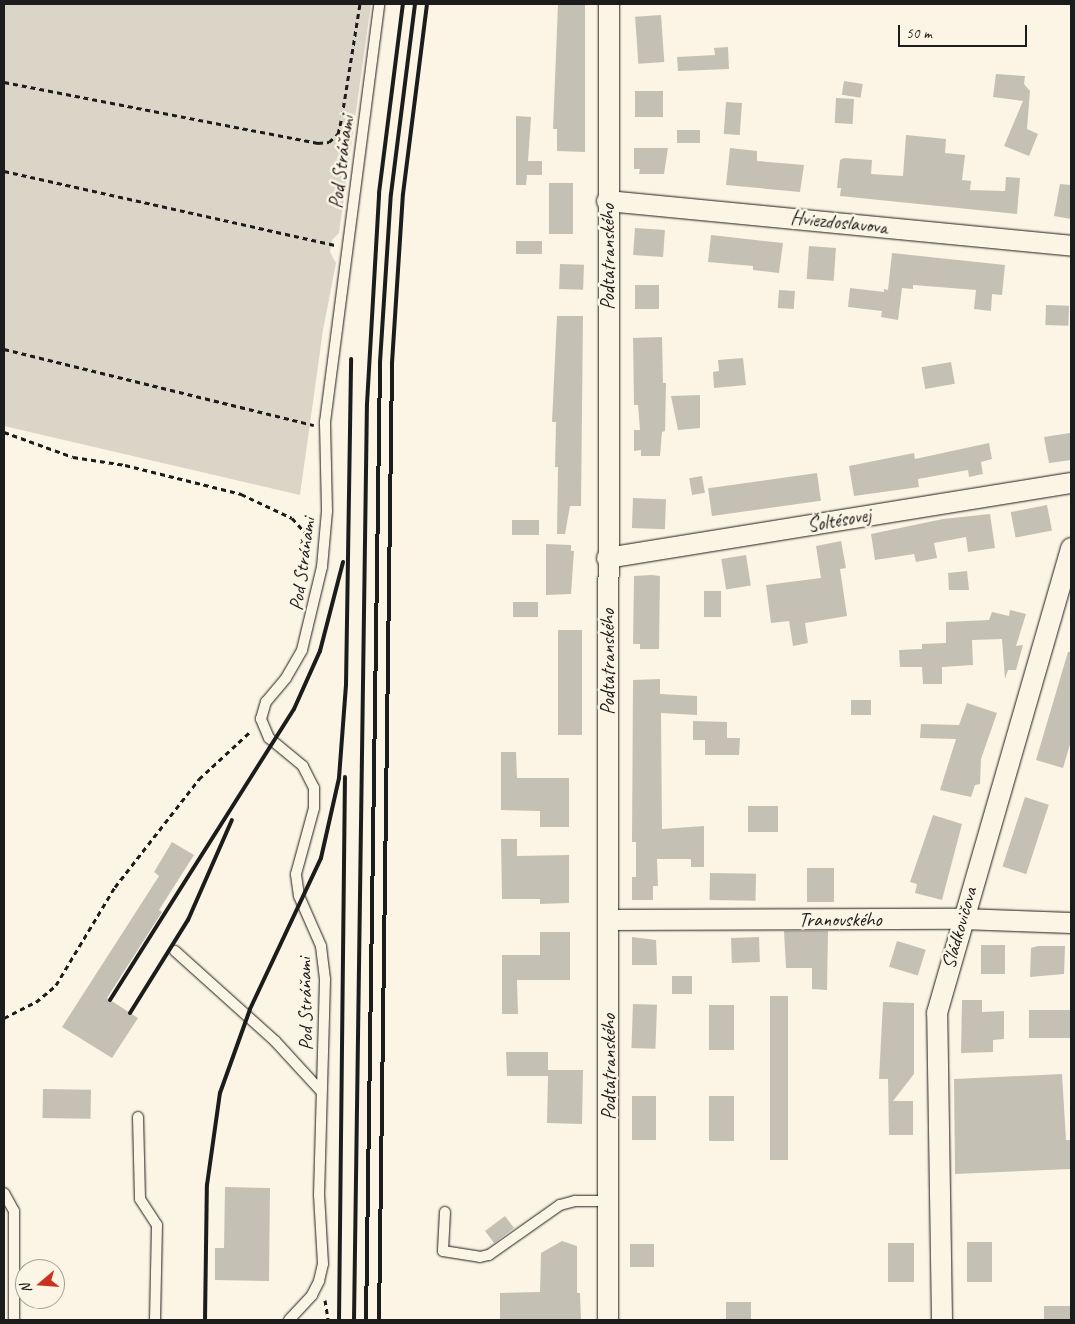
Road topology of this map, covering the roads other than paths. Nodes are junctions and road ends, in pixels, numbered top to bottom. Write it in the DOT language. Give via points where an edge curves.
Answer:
graph roads {
  1 [pos="379,4"];
  2 [pos="609,4"];
  3 [pos="607,201"];
  4 [pos="1071,246"];
  5 [pos="1071,483"];
  6 [pos="1071,548"];
  7 [pos="607,558"];
  8 [pos="962,919"];
  9 [pos="608,920"];
  10 [pos="1071,923"];
  11 [pos="176,951"];
  12 [pos="320,1090"];
  13 [pos="138,1116"];
  14 [pos="4,1193"];
  15 [pos="608,1201"];
  16 [pos="445,1212"];
  17 [pos="14,1320"];
  18 [pos="155,1320"];
  19 [pos="289,1320"];
  20 [pos="608,1320"];
  21 [pos="942,1320"];
  1 -- 12 [label="lane, Pod Stráňami" via="325,427 327,511 322,567 302,650 286,678 266,702 262,726 269,738 303,766 314,788 314,808 296,874 299,896 321,946 324,970 325,1049"];
  2 -- 3 [label="street, Podtatranského"];
  3 -- 4 [label="street, Hviezdoslavova"];
  3 -- 7 [label="street, Podtatranského"];
  5 -- 7 [label="street, Šoltésovej"];
  6 -- 8 [label="street, Sládkovičova"];
  7 -- 9 [label="street, Podtatranského"];
  8 -- 9 [label="street, Tranovského"];
  8 -- 10 [label="street, Tranovského"];
  8 -- 21 [label="street, Sládkovičova" via="939,997 935,1029"];
  9 -- 15 [label="street, Podtatranského"];
  11 -- 12 [label="lane, Pod Stráňami" via="275,1041"];
  12 -- 19 [label="lane, Pod Stráňami" via="319,1195 323,1264 312,1295"];
  13 -- 18 [label="lane" via="140,1199 157,1225"];
  14 -- 17 [label="lane" via="14,1211"];
  15 -- 16 [label="lane" via="575,1201 560,1205 489,1255 480,1257 443,1251"];
  15 -- 20 [label="street, Podtatranského"];
}
